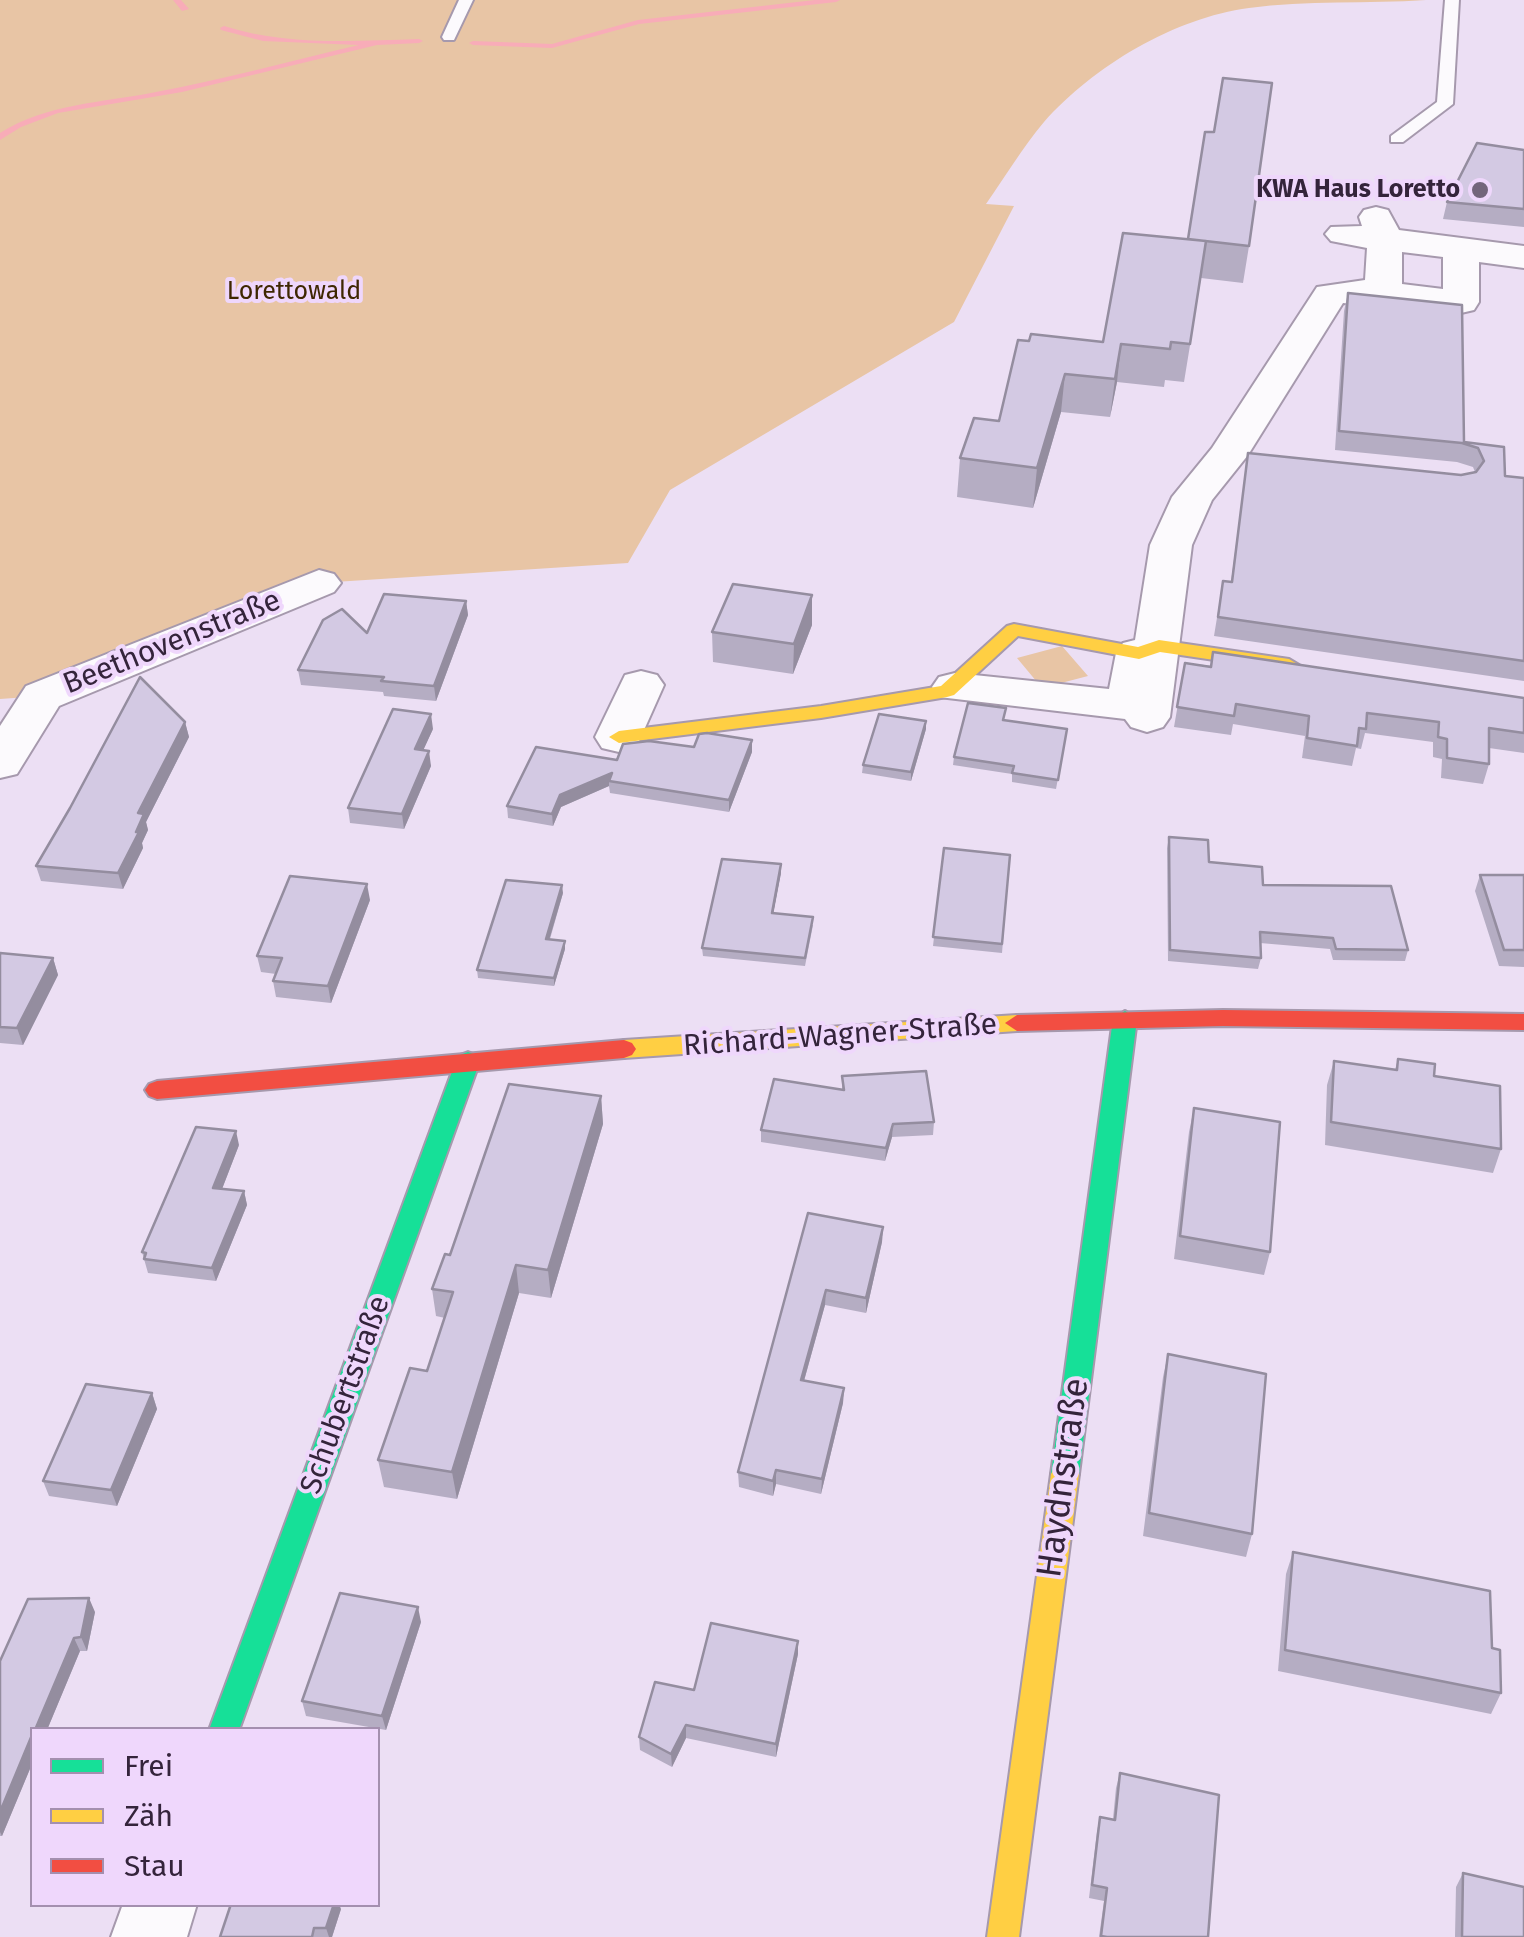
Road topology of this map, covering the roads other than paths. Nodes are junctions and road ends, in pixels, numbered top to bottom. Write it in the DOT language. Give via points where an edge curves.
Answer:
graph roads {
  1 [pos="466,0"];
  2 [pos="1452,0"];
  3 [pos="449,37"];
  4 [pos="1397,139"];
  5 [pos="1381,228"];
  6 [pos="1343,234"];
  7 [pos="1461,250"];
  8 [pos="1524,257"];
  9 [pos="1383,294"];
  10 [pos="319,582"];
  11 [pos="1149,649"];
  12 [pos="1309,668"];
  13 [pos="641,685"];
  14 [pos="955,687"];
  15 [pos="1147,717"];
  16 [pos="619,736"];
  17 [pos="0,762"];
  18 [pos="1125,1019"];
  19 [pos="1524,1022"];
  20 [pos="468,1061"];
  21 [pos="157,1090"];
  22 [pos="225,1727"];
  23 [pos="159,1907"];
  24 [pos="148,1937"];
  25 [pos="1003,1937"];
  1 -- 3 [label="lane"];
  2 -- 4 [label="lane" via="1445,104"];
  5 -- 6 [label="street"];
  5 -- 7 [label="street"];
  5 -- 9 [label="street"];
  7 -- 8 [label="street"];
  7 -- 9 [label="street" via="1461,302"];
  9 -- 11 [label="street" via="1330,294 1247,457 1193,497 1171,545"];
  10 -- 17 [label="street, Beethovenstraße" via="42,696"];
  11 -- 12 [label="street"];
  11 -- 14 [label="street" via="1014,630"];
  11 -- 14 [label="street" via="1128,705"];
  11 -- 15 [label="street"];
  13 -- 16 [label="street"];
  14 -- 16 [label="street" via="821,712"];
  18 -- 19 [label="street, Richard-Wagner-Straße"];
  18 -- 20 [label="street, Richard-Wagner-Straße"];
  18 -- 25 [label="street, Haydnstraße"];
  20 -- 21 [label="street, Richard-Wagner-Straße"];
  20 -- 22 [label="street, Schubertstraße"];
  23 -- 24 [label="street"];
}
